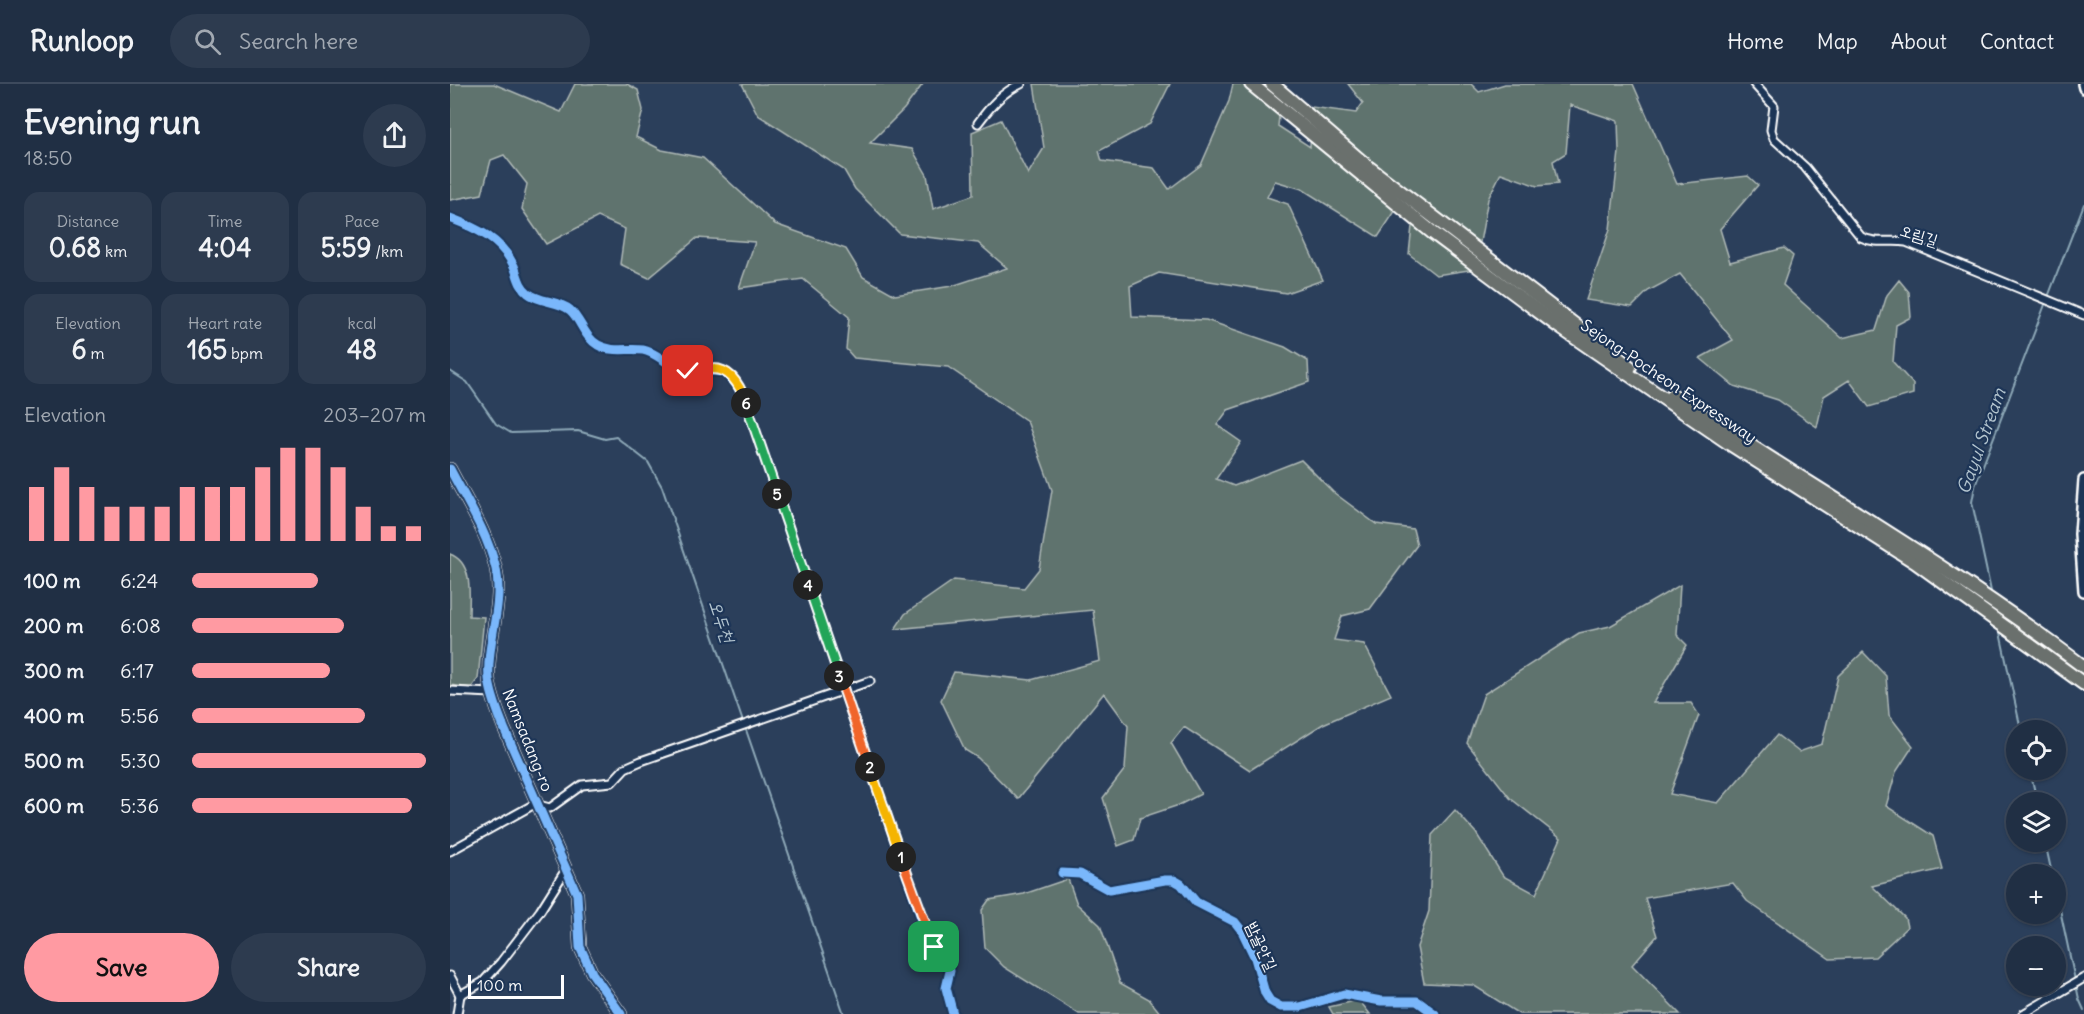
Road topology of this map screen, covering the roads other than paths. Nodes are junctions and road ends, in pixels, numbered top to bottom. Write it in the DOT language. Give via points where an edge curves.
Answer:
graph roads {
  1 [pos="1021,84"];
  2 [pos="1251,84"];
  3 [pos="1272,84"];
  4 [pos="1754,84"];
  5 [pos="978,123"];
  6 [pos="450,218"];
  7 [pos="2084,315"];
  8 [pos="450,469"];
  9 [pos="2084,480"];
  10 [pos="2084,591"];
  11 [pos="2084,667"];
  12 [pos="870,681"];
  13 [pos="2084,684"];
  14 [pos="843,689"];
  15 [pos="450,691"];
  16 [pos="492,693"];
  17 [pos="535,806"];
  18 [pos="450,851"];
  19 [pos="567,868"];
  20 [pos="1062,873"];
  21 [pos="450,976"];
  22 [pos="2083,979"];
  23 [pos="460,995"];
  24 [pos="457,1014"];
  25 [pos="621,1014"];
  26 [pos="953,1014"];
  27 [pos="1435,1014"];
  28 [pos="2023,1014"];
  1 -- 5 [label="street" via="1008,89"];
  2 -- 13 [label="highway, Sejong-Pocheon Expressway" via="1433,233 1558,326 1691,418 1875,536"];
  3 -- 11 [label="highway, Sejong-Pocheon Expressway" via="1367,166 1590,338 1706,418 2008,610"];
  4 -- 7 [label="street, 오림길" via="1774,106 1774,139 1805,167 1861,237 1873,243 1906,242"];
  6 -- 14 [label="street" via="474,228 506,251 520,286 530,295 572,311 583,332 598,345 610,350 645,350 675,368 701,372 712,369 725,372 736,381"];
  8 -- 16 [label="street, Namsadang-ro" via="483,533 496,570"];
  9 -- 10 [label="street" via="2080,534"];
  12 -- 14 [label="street"];
  14 -- 17 [label="street" via="626,768 612,782 582,785 550,808"];
  14 -- 26 [label="street" via="925,929 947,962 950,971 946,988"];
  15 -- 16 [label="street"];
  16 -- 17 [label="street, Namsadang-ro"];
  17 -- 18 [label="street"];
  17 -- 19 [label="street, Namsadang-ro"];
  19 -- 23 [label="street" via="501,962 483,982"];
  19 -- 25 [label="street, Namsadang-ro" via="579,906 580,947 592,973"];
  20 -- 27 [label="street, 밤골안길" via="1089,877 1109,890 1165,880 1181,884 1196,902 1235,922 1242,930 1266,993 1281,1007 1300,1007 1344,994 1381,1001 1417,1001"];
  21 -- 23 [label="street"];
  22 -- 28 [label="street"];
  23 -- 24 [label="street"];
}
